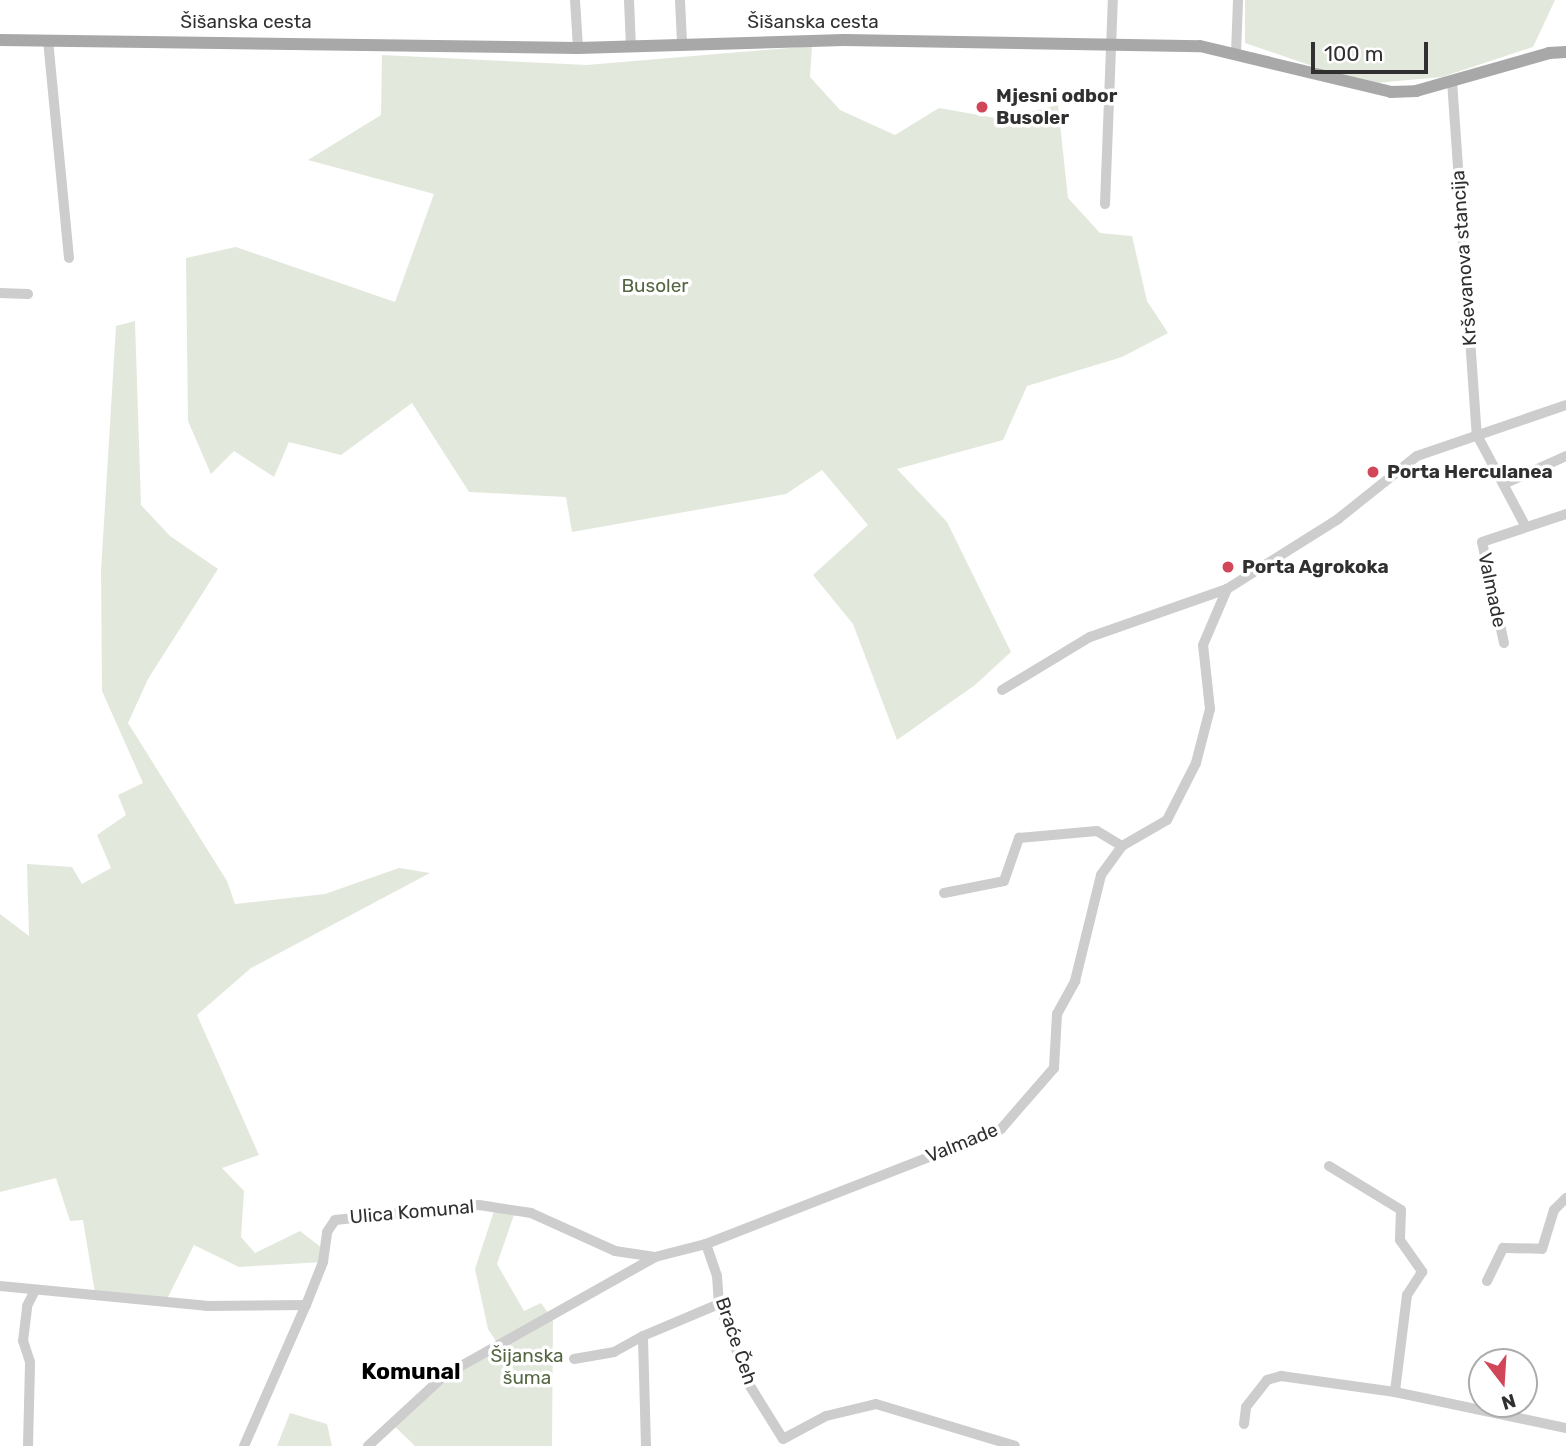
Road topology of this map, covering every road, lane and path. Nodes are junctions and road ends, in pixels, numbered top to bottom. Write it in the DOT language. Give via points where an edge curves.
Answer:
graph roads {
  1 [pos="575,0"];
  2 [pos="629,0"];
  3 [pos="680,0"];
  4 [pos="1113,0"];
  5 [pos="1238,0"];
  6 [pos="0,40"];
  7 [pos="48,40"];
  8 [pos="681,42"];
  9 [pos="1112,45"];
  10 [pos="631,47"];
  11 [pos="578,48"];
  12 [pos="1566,52"];
  13 [pos="1236,53"];
  14 [pos="1452,81"];
  15 [pos="1105,204"];
  16 [pos="69,258"];
  17 [pos="0,293"];
  18 [pos="28,293"];
  19 [pos="1566,405"];
  20 [pos="1477,435"];
  21 [pos="1566,456"];
  22 [pos="1506,483"];
  23 [pos="1566,514"];
  24 [pos="1526,527"];
  25 [pos="1227,589"];
  26 [pos="1504,643"];
  27 [pos="1002,690"];
  28 [pos="1122,846"];
  29 [pos="944,893"];
  30 [pos="1329,1166"];
  31 [pos="1566,1198"];
  32 [pos="706,1244"];
  33 [pos="655,1257"];
  34 [pos="1487,1281"];
  35 [pos="0,1286"];
  36 [pos="35,1290"];
  37 [pos="719,1304"];
  38 [pos="306,1305"];
  39 [pos="643,1336"];
  40 [pos="574,1359"];
  41 [pos="1395,1392"];
  42 [pos="1244,1424"];
  43 [pos="1566,1428"];
  44 [pos="28,1446"];
  45 [pos="244,1446"];
  46 [pos="368,1446"];
  47 [pos="646,1446"];
  48 [pos="1015,1446"];
  1 -- 11 [label="street"];
  2 -- 10 [label="street"];
  3 -- 8 [label="street"];
  4 -- 9 [label="street"];
  5 -- 13 [label="street"];
  6 -- 7 [label="main road, Šišanska cesta"];
  7 -- 11 [label="main road, Šišanska cesta"];
  7 -- 16 [label="street"];
  8 -- 9 [label="main road, Šišanska cesta"];
  8 -- 10 [label="main road, Šišanska cesta"];
  9 -- 13 [label="main road, Šišanska cesta" via="1200,46"];
  9 -- 15 [label="street"];
  10 -- 11 [label="main road, Šišanska cesta"];
  12 -- 14 [label="main road, Šišanska cesta" via="1549,52"];
  13 -- 14 [label="main road, Šišanska cesta" via="1372,91 1416,91"];
  14 -- 20 [label="street, Krševanova stancija"];
  17 -- 18 [label="street"];
  19 -- 20 [label="street"];
  20 -- 22 [label="street"];
  20 -- 25 [label="street" via="1417,456 1338,519"];
  21 -- 22 [label="street"];
  22 -- 24 [label="street"];
  23 -- 24 [label="street, Valmade"];
  24 -- 26 [label="street, Valmade" via="1482,542"];
  25 -- 27 [label="street" via="1090,637"];
  25 -- 28 [label="street, Valmade" via="1203,645 1210,709 1196,763 1167,820"];
  28 -- 29 [label="street" via="1097,831 1019,838 1004,881"];
  28 -- 32 [label="street, Valmade" via="1101,874 1075,981 1060,1004 1054,1068 1001,1129"];
  30 -- 41 [label="street" via="1401,1210 1400,1240 1422,1272 1406,1295"];
  31 -- 34 [label="street" via="1554,1210 1542,1249 1503,1248"];
  32 -- 33 [label="street, Ulica Komunal"];
  32 -- 37 [label="street, Braće Čeh" via="717,1276"];
  33 -- 38 [label="street, Ulica Komunal" via="615,1251 531,1213 479,1205 408,1209 335,1220 327,1232 323,1262"];
  33 -- 46 [label="street, Ulica Komunal" via="445,1375"];
  35 -- 36 [label="street"];
  36 -- 38 [label="street" via="206,1306"];
  36 -- 44 [label="street" via="27,1306 23,1341 30,1362"];
  37 -- 39 [label="street"];
  37 -- 48 [label="street, Braće Čeh" via="750,1386 783,1439 826,1416 876,1404"];
  38 -- 45 [label="street, Ulica Komunal"];
  39 -- 40 [label="street" via="614,1352"];
  39 -- 47 [label="street"];
  41 -- 42 [label="street" via="1281,1376 1267,1380 1246,1407"];
  41 -- 43 [label="street"];
}
